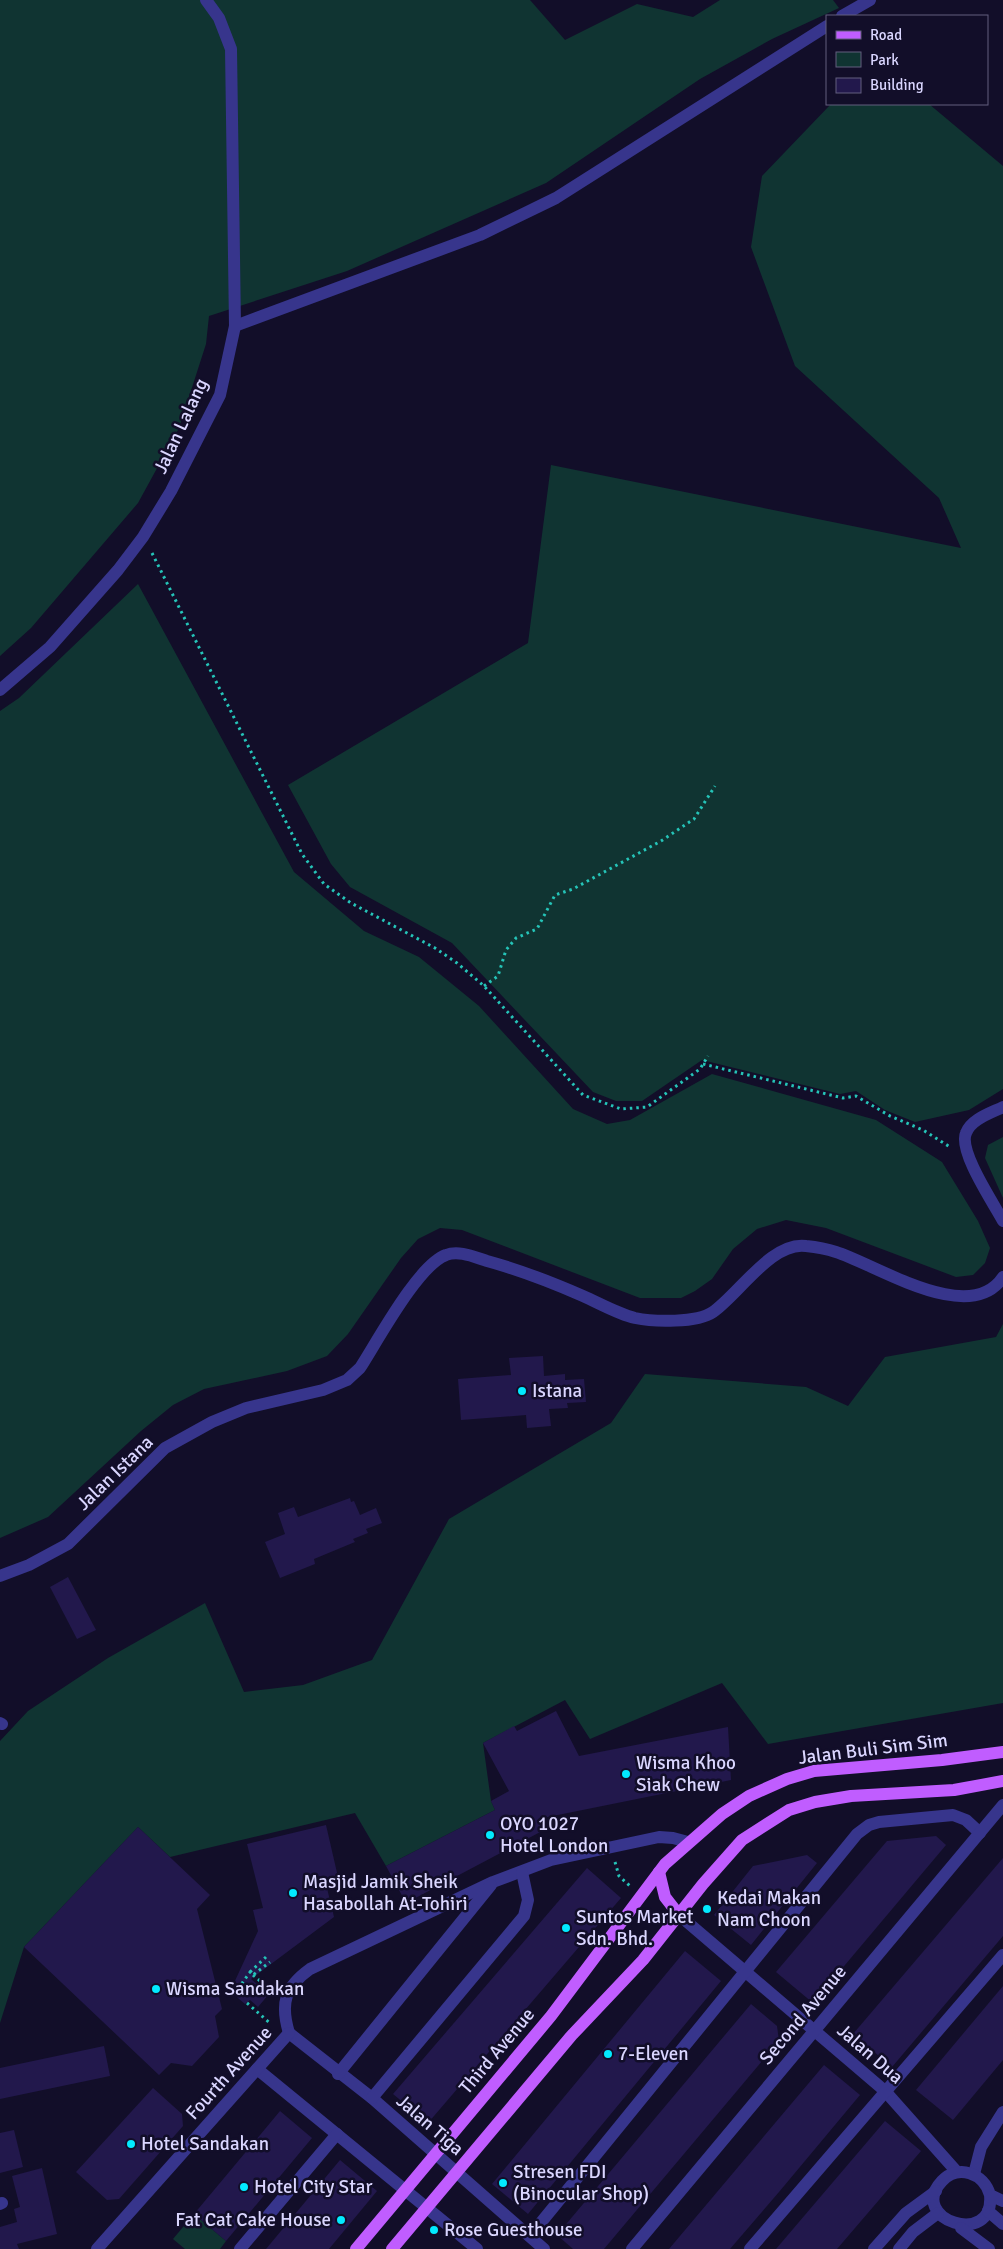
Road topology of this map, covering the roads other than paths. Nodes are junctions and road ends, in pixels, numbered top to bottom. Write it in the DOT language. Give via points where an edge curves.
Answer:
graph roads {
  1 [pos="206,0"];
  2 [pos="870,0"];
  3 [pos="844,15"];
  4 [pos="826,27"];
  5 [pos="235,326"];
  6 [pos="0,690"];
  7 [pos="1003,1107"];
  8 [pos="1003,1221"];
  9 [pos="1003,1277"];
  10 [pos="0,1576"];
  11 [pos="1003,1752"];
  12 [pos="1003,1781"];
  13 [pos="1003,1805"];
  14 [pos="980,1833"];
  15 [pos="688,1842"];
  16 [pos="522,1872"];
  17 [pos="659,1872"];
  18 [pos="493,1882"];
  19 [pos="679,1915"];
  20 [pos="1003,1955"];
  21 [pos="745,1972"];
  22 [pos="814,2030"];
  23 [pos="287,2035"];
  24 [pos="257,2069"];
  25 [pos="338,2074"];
  26 [pos="885,2091"];
  27 [pos="372,2098"];
  28 [pos="1003,2112"];
  29 [pos="337,2134"];
  30 [pos="435,2154"];
  31 [pos="958,2172"];
  32 [pos="456,2173"];
  33 [pos="974,2174"];
  34 [pos="406,2189"];
  35 [pos="936,2190"];
  36 [pos="990,2195"];
  37 [pos="1003,2201"];
  38 [pos="428,2208"];
  39 [pos="988,2211"];
  40 [pos="938,2213"];
  41 [pos="1003,2224"];
  42 [pos="961,2228"];
  43 [pos="530,2236"];
  44 [pos="99,2248"];
  45 [pos="240,2249"];
  46 [pos="356,2249"];
  47 [pos="392,2249"];
  48 [pos="477,2249"];
  49 [pos="544,2249"];
  50 [pos="632,2249"];
  51 [pos="750,2249"];
  52 [pos="874,2249"];
  53 [pos="899,2249"];
  54 [pos="989,2249"];
  1 -- 5 [label="street, Jalan Lalang" via="219,18 231,49"];
  2 -- 3 [label="street"];
  4 -- 5 [label="street" via="556,198 480,235"];
  5 -- 6 [label="street, Jalan Lalang" via="220,395 171,491 143,536 118,570 50,647"];
  7 -- 8 [label="street" via="971,1125 965,1134 970,1160"];
  9 -- 10 [label="street, Jalan Istana" via="997,1286 984,1294 954,1295 901,1281 836,1252 804,1245 778,1252 712,1313 667,1323 634,1318 529,1273 456,1253 438,1259 426,1270 360,1368 347,1380 323,1390 246,1408 212,1422 165,1448 68,1544"];
  11 -- 15 [label="main road, Jalan Buli Sim Sim" via="814,1771 786,1779 749,1796"];
  12 -- 19 [label="main road" via="914,1794 852,1796 790,1810 742,1840"];
  13 -- 14 [label="street, Second Avenue"];
  14 -- 21 [label="street" via="966,1820 953,1815 869,1824 857,1834"];
  14 -- 22 [label="street, Second Avenue"];
  15 -- 16 [label="street, Fourth Avenue" via="659,1837 551,1860"];
  15 -- 17 [label="main road, Jalan Buli Sim Sim"];
  16 -- 18 [label="street, Fourth Avenue"];
  16 -- 27 [label="street" via="528,1900 524,1916"];
  17 -- 19 [label="main road" via="665,1897"];
  17 -- 30 [label="main road, Third Avenue" via="551,2016"];
  18 -- 23 [label="street, Fourth Avenue" via="310,1969 296,1979 285,2002"];
  18 -- 25 [label="street"];
  19 -- 21 [label="street, Jalan Dua"];
  19 -- 32 [label="main road"];
  20 -- 26 [label="street"];
  21 -- 22 [label="street, Jalan Dua"];
  21 -- 43 [label="street"];
  22 -- 26 [label="street, Jalan Dua"];
  22 -- 50 [label="street, Second Avenue"];
  23 -- 24 [label="street, Fourth Avenue"];
  23 -- 25 [label="street, Jalan Tiga"];
  24 -- 29 [label="street"];
  24 -- 44 [label="street, Fourth Avenue"];
  25 -- 27 [label="street, Jalan Tiga"];
  26 -- 31 [label="street, Jalan Dua"];
  26 -- 51 [label="street"];
  27 -- 30 [label="street, Jalan Tiga"];
  28 -- 33 [label="street" via="982,2147"];
  29 -- 34 [label="street"];
  29 -- 45 [label="street"];
  30 -- 32 [label="street, Jalan Tiga"];
  30 -- 34 [label="main road, Third Avenue"];
  31 -- 33 [label="street"];
  31 -- 35 [label="street" via="944,2179"];
  32 -- 38 [label="main road"];
  32 -- 43 [label="street, Jalan Tiga"];
  33 -- 36 [label="street" via="985,2182"];
  34 -- 38 [label="street"];
  34 -- 46 [label="main road, Third Avenue"];
  35 -- 40 [label="street"];
  35 -- 52 [label="street" via="906,2213"];
  36 -- 37 [label="street"];
  36 -- 39 [label="street"];
  38 -- 47 [label="main road"];
  38 -- 48 [label="street"];
  39 -- 41 [label="street"];
  39 -- 42 [label="street" via="978,2223"];
  40 -- 42 [label="street" via="944,2221"];
  40 -- 53 [label="street" via="913,2232"];
  42 -- 54 [label="street"];
  43 -- 49 [label="street, Jalan Tiga"];
}
